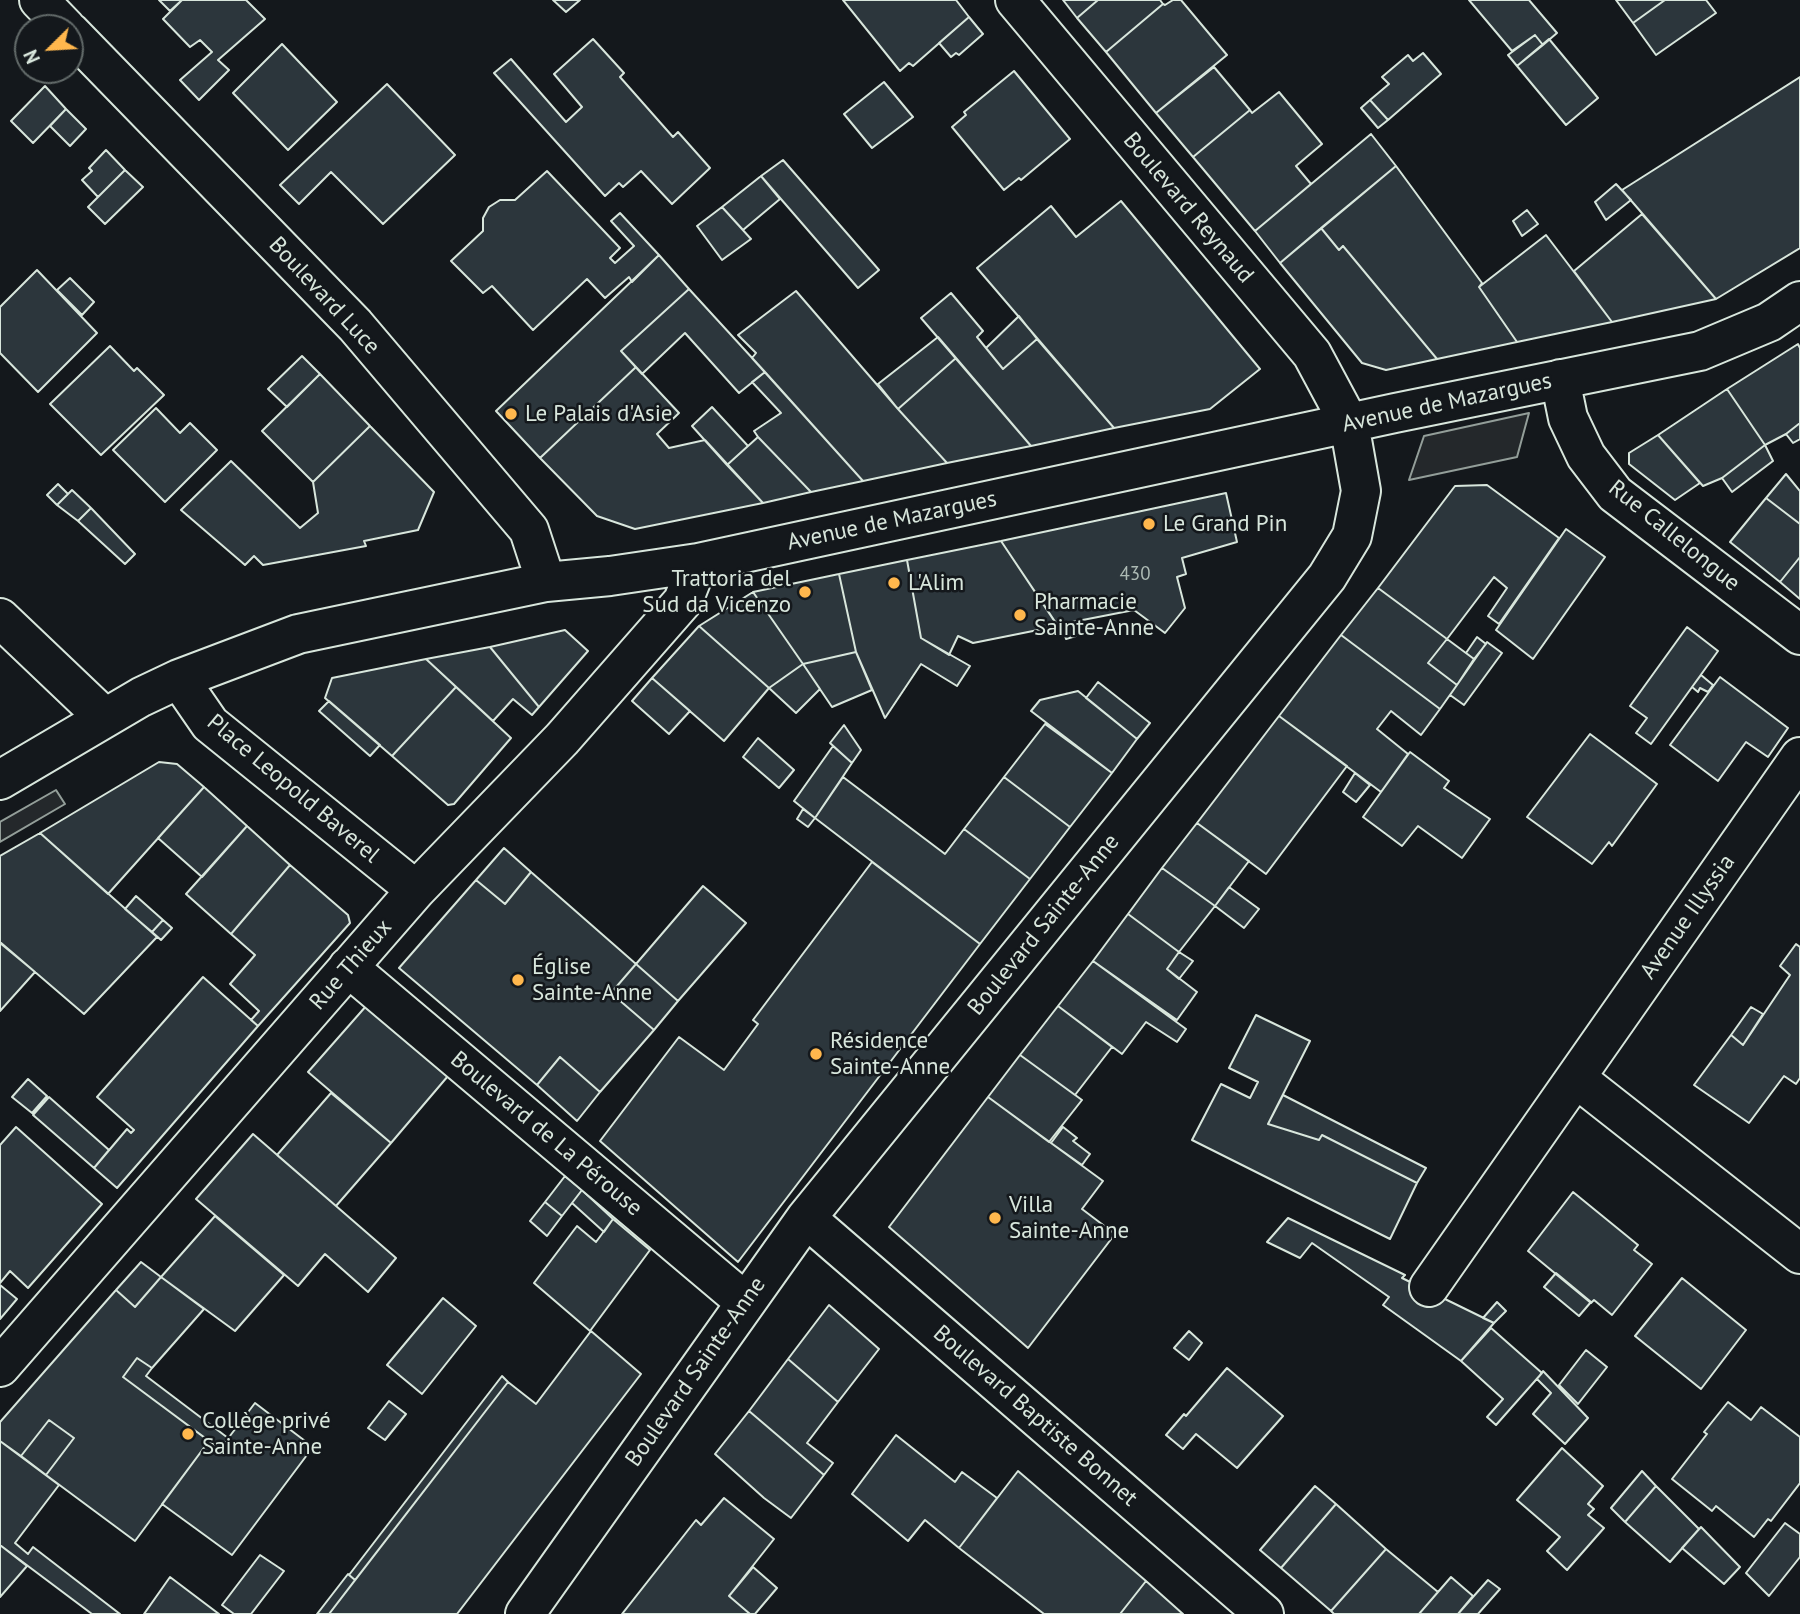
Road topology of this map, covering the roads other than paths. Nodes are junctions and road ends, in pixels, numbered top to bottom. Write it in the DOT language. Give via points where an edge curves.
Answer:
graph roads {
  1 [pos="39,0"];
  2 [pos="1014,0"];
  3 [pos="52,14"];
  4 [pos="84,46"];
  5 [pos="1800,301"];
  6 [pos="1560,379"];
  7 [pos="1349,423"];
  8 [pos="698,563"];
  9 [pos="546,582"];
  10 [pos="0,618"];
  11 [pos="1800,635"];
  12 [pos="179,679"];
  13 [pos="104,717"];
  14 [pos="1800,757"];
  15 [pos="0,780"];
  16 [pos="416,890"];
  17 [pos="348,967"];
  18 [pos="1576,1077"];
  19 [pos="806,1217"];
  20 [pos="1800,1254"];
  21 [pos="1429,1287"];
  22 [pos="744,1301"];
  23 [pos="0,1367"];
  24 [pos="528,1613"];
  25 [pos="1264,1614"];
  1 -- 3 [label="street"];
  2 -- 7 [label="street, Boulevard Reynaud" via="1312,354"];
  4 -- 9 [label="street, Boulevard Luce" via="355,325 529,530"];
  5 -- 6 [label="street, Avenue de Mazargues" via="1769,322 1700,351"];
  6 -- 7 [label="street, Avenue de Mazargues"];
  6 -- 11 [label="street, Rue Callelongue" via="1568,418 1586,456 1615,494"];
  7 -- 8 [label="street, Avenue de Mazargues"];
  7 -- 19 [label="street, Boulevard Sainte-Anne" via="1361,491 1352,536 1327,577"];
  8 -- 9 [label="street, Avenue de Mazargues"];
  8 -- 16 [label="street, Rue Thieux" via="683,601 562,739"];
  9 -- 12 [label="street, Avenue de Mazargues" via="298,634"];
  10 -- 13 [label="street"];
  12 -- 13 [label="street, Avenue de Mazargues"];
  12 -- 16 [label="street, Place Leopold Baverel" via="209,724"];
  13 -- 15 [label="street, Avenue de Mazargues"];
  14 -- 18 [label="street, Avenue Illyssia"];
  16 -- 17 [label="street, Rue Thieux"];
  17 -- 22 [label="street, Boulevard de La Pérouse"];
  17 -- 23 [label="street, Rue Thieux"];
  18 -- 20 [label="street"];
  18 -- 21 [label="street, Avenue Illyssia"];
  19 -- 22 [label="street, Boulevard Sainte-Anne"];
  19 -- 25 [label="street, Boulevard Baptiste Bonnet"];
  22 -- 24 [label="street, Boulevard Sainte-Anne"];
}
